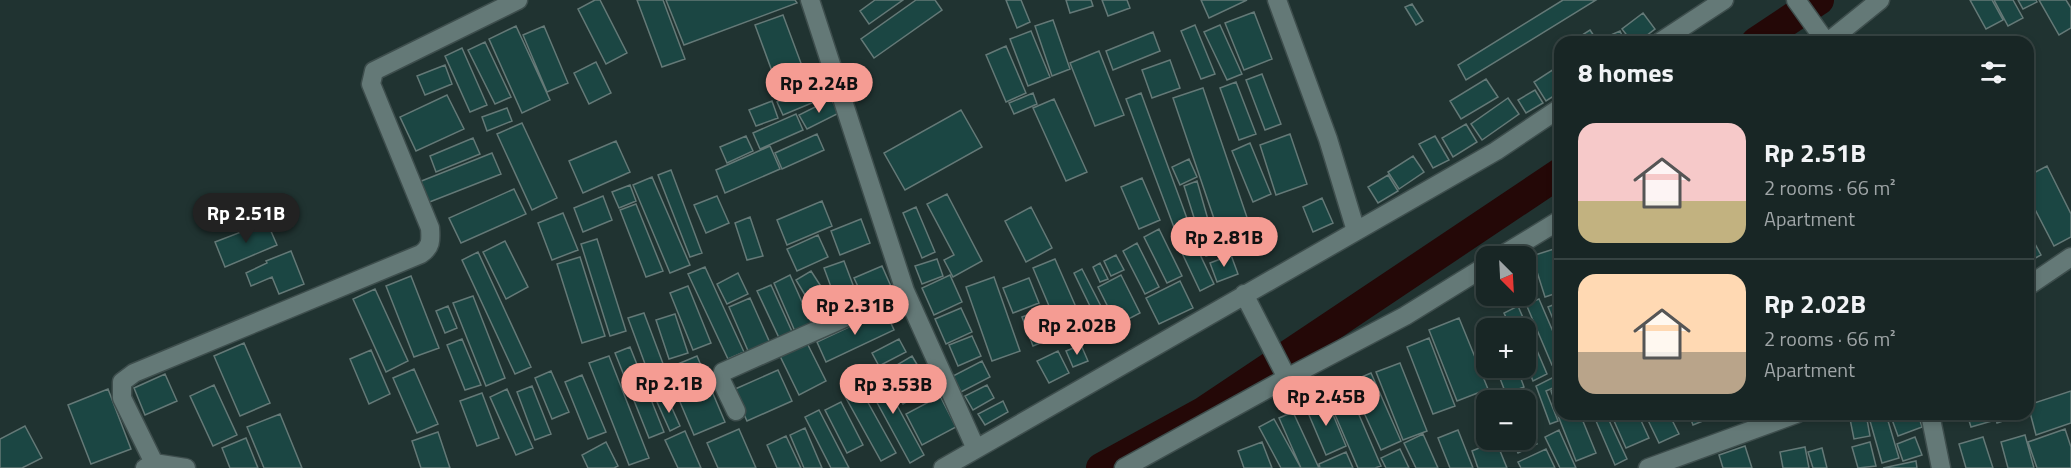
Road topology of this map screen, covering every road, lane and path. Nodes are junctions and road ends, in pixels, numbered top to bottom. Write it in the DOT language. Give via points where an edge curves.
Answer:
graph roads {
  1 [pos="518,0"];
  2 [pos="810,0"];
  3 [pos="1277,0"];
  4 [pos="1724,0"];
  5 [pos="1796,0"];
  6 [pos="1880,0"];
  7 [pos="1669,36"];
  8 [pos="1822,36"];
  9 [pos="1828,36"];
  10 [pos="1554,112"];
  11 [pos="1554,224"];
  12 [pos="1356,231"];
  13 [pos="1517,246"];
  14 [pos="2071,257"];
  15 [pos="1476,272"];
  16 [pos="2034,282"];
  17 [pos="904,291"];
  18 [pos="1244,294"];
  19 [pos="1285,373"];
  20 [pos="736,411"];
  21 [pos="1782,420"];
  22 [pos="1931,420"];
  23 [pos="975,450"];
  24 [pos="150,465"];
  25 [pos="186,468"];
  26 [pos="943,468"];
  27 [pos="1124,468"];
  28 [pos="1648,468"];
  29 [pos="1941,468"];
  1 -- 24 [label="street" via="372,74 371,84 430,228 428,249 125,378 122,398"];
  2 -- 17 [label="street"];
  3 -- 12 [label="street" via="1328,139"];
  4 -- 7 [label="street"];
  5 -- 8 [label="street"];
  6 -- 9 [label="street"];
  10 -- 12 [label="street" via="1496,151"];
  11 -- 13 [label="street"];
  12 -- 18 [label="street"];
  14 -- 16 [label="street"];
  15 -- 19 [label="street" via="1405,316"];
  17 -- 20 [label="street" via="723,372 721,380"];
  17 -- 23 [label="street"];
  18 -- 19 [label="street"];
  18 -- 23 [label="street"];
  19 -- 27 [label="street"];
  21 -- 28 [label="street"];
  22 -- 29 [label="street"];
  23 -- 26 [label="street"];
  24 -- 25 [label="street"];
}
